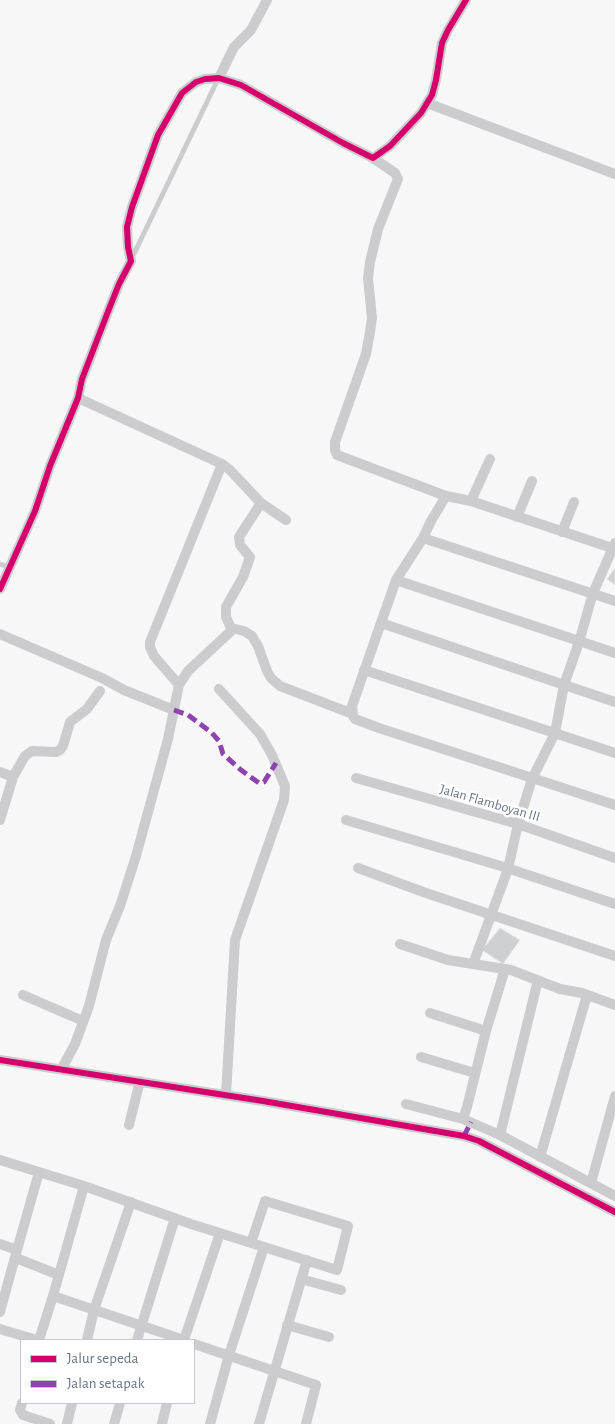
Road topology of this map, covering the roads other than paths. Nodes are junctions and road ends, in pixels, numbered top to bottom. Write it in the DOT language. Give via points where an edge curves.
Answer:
graph roads {
  1 [pos="266,0"];
  2 [pos="466,0"];
  3 [pos="219,78"];
  4 [pos="427,103"];
  5 [pos="377,161"];
  6 [pos="615,174"];
  7 [pos="131,261"];
  8 [pos="78,398"];
  9 [pos="490,459"];
  10 [pos="222,464"];
  11 [pos="532,481"];
  12 [pos="446,496"];
  13 [pos="471,501"];
  14 [pos="261,502"];
  15 [pos="574,502"];
  16 [pos="517,517"];
  17 [pos="286,520"];
  18 [pos="562,532"];
  19 [pos="422,538"];
  20 [pos="614,547"];
  21 [pos="5,565"];
  22 [pos="396,580"];
  23 [pos="0,589"];
  24 [pos="593,593"];
  25 [pos="615,601"];
  26 [pos="380,623"];
  27 [pos="231,628"];
  28 [pos="0,634"];
  29 [pos="579,642"];
  30 [pos="615,653"];
  31 [pos="364,670"];
  32 [pos="179,685"];
  33 [pos="564,685"];
  34 [pos="219,689"];
  35 [pos="100,691"];
  36 [pos="615,702"];
  37 [pos="174,710"];
  38 [pos="352,714"];
  39 [pos="555,733"];
  40 [pos="615,754"];
  41 [pos="0,772"];
  42 [pos="13,777"];
  43 [pos="356,778"];
  44 [pos="532,779"];
  45 [pos="615,805"];
  46 [pos="0,820"];
  47 [pos="346,820"];
  48 [pos="518,824"];
  49 [pos="615,858"];
  50 [pos="358,868"];
  51 [pos="508,869"];
  52 [pos="615,904"];
  53 [pos="492,915"];
  54 [pos="400,944"];
  55 [pos="615,956"];
  56 [pos="473,964"];
  57 [pos="505,969"];
  58 [pos="538,980"];
  59 [pos="23,995"];
  60 [pos="587,995"];
  61 [pos="615,1005"];
  62 [pos="430,1013"];
  63 [pos="84,1021"];
  64 [pos="486,1031"];
  65 [pos="421,1057"];
  66 [pos="0,1060"];
  67 [pos="62,1068"];
  68 [pos="475,1073"];
  69 [pos="140,1082"];
  70 [pos="226,1095"];
  71 [pos="615,1096"];
  72 [pos="406,1104"];
  73 [pos="129,1125"];
  74 [pos="466,1127"];
  75 [pos="500,1135"];
  76 [pos="540,1157"];
  77 [pos="0,1160"];
  78 [pos="39,1172"];
  79 [pos="591,1183"];
  80 [pos="84,1186"];
  81 [pos="615,1196"];
  82 [pos="131,1202"];
  83 [pos="615,1212"];
  84 [pos="175,1218"];
  85 [pos="220,1233"];
  86 [pos="251,1243"];
  87 [pos="0,1244"];
  88 [pos="264,1247"];
  89 [pos="16,1254"];
  90 [pos="307,1260"];
  91 [pos="59,1275"];
  92 [pos="301,1279"];
  93 [pos="340,1290"];
  94 [pos="53,1296"];
  95 [pos="94,1310"];
  96 [pos="0,1312"];
  97 [pos="287,1325"];
  98 [pos="141,1326"];
  99 [pos="0,1330"];
  100 [pos="328,1337"];
  101 [pos="34,1339"];
  102 [pos="38,1339"];
  103 [pos="86,1339"];
  104 [pos="137,1339"];
  105 [pos="181,1339"];
  106 [pos="184,1339"];
  107 [pos="195,1344"];
  108 [pos="229,1355"];
  109 [pos="274,1370"];
  110 [pos="22,1404"];
  111 [pos="72,1404"];
  112 [pos="120,1404"];
  113 [pos="167,1404"];
  114 [pos="50,1424"];
  115 [pos="67,1424"];
  116 [pos="114,1424"];
  117 [pos="162,1424"];
  118 [pos="210,1424"];
  119 [pos="259,1424"];
  120 [pos="306,1424"];
  1 -- 3 [label="street" via="251,30 234,47"];
  2 -- 4 [label="street" via="442,42 436,80"];
  3 -- 5 [label="street" via="241,85"];
  3 -- 7 [label="lane"];
  3 -- 7 [label="street" via="196,82 182,93 158,135 127,227"];
  4 -- 5 [label="street"];
  4 -- 6 [label="street"];
  5 -- 12 [label="street" via="395,173 397,181 378,229 370,262 368,290 372,318 366,354 335,450 346,460"];
  7 -- 8 [label="street" via="112,301 82,379"];
  8 -- 10 [label="street"];
  8 -- 21 [label="street" via="35,510"];
  9 -- 13 [label="street"];
  10 -- 14 [label="street"];
  10 -- 32 [label="street" via="150,642 154,656"];
  11 -- 16 [label="street"];
  12 -- 13 [label="street"];
  12 -- 19 [label="street"];
  13 -- 16 [label="street"];
  14 -- 17 [label="street"];
  14 -- 27 [label="street" via="239,537 240,546 250,557 226,607"];
  15 -- 18 [label="street"];
  16 -- 18 [label="street"];
  18 -- 20 [label="street"];
  19 -- 22 [label="street"];
  19 -- 24 [label="street"];
  20 -- 24 [label="street"];
  21 -- 23 [label="street"];
  22 -- 26 [label="street"];
  22 -- 29 [label="street"];
  24 -- 25 [label="street"];
  24 -- 29 [label="street"];
  26 -- 31 [label="street"];
  26 -- 33 [label="street"];
  27 -- 32 [label="street" via="229,634 193,666"];
  27 -- 38 [label="street" via="252,636 264,665 275,681"];
  28 -- 37 [label="street"];
  29 -- 30 [label="street"];
  29 -- 33 [label="street"];
  31 -- 38 [label="street"];
  31 -- 39 [label="street"];
  32 -- 37 [label="street"];
  33 -- 36 [label="street"];
  33 -- 39 [label="street"];
  34 -- 70 [label="street" via="260,734 285,786 284,800 235,940"];
  35 -- 42 [label="street" via="87,709 70,722 60,750 28,753"];
  37 -- 63 [label="street" via="138,848 106,940"];
  38 -- 44 [label="street" via="355,719 371,726"];
  39 -- 40 [label="street"];
  39 -- 44 [label="street"];
  41 -- 42 [label="street"];
  42 -- 46 [label="street"];
  43 -- 48 [label="street, Jalan Flamboyan III"];
  44 -- 45 [label="street"];
  44 -- 48 [label="street"];
  47 -- 51 [label="street"];
  48 -- 49 [label="street, Jalan Flamboyan III"];
  48 -- 51 [label="street"];
  50 -- 53 [label="street"];
  51 -- 52 [label="street"];
  51 -- 53 [label="street"];
  53 -- 55 [label="street"];
  53 -- 56 [label="street"];
  54 -- 56 [label="street" via="448,960"];
  56 -- 57 [label="street"];
  57 -- 58 [label="street"];
  57 -- 64 [label="street"];
  58 -- 60 [label="street"];
  58 -- 75 [label="street"];
  59 -- 63 [label="street"];
  60 -- 61 [label="street"];
  60 -- 76 [label="street"];
  62 -- 64 [label="street"];
  63 -- 67 [label="street"];
  64 -- 68 [label="street"];
  65 -- 68 [label="street"];
  66 -- 67 [label="street"];
  67 -- 69 [label="street"];
  68 -- 74 [label="street"];
  69 -- 70 [label="street"];
  69 -- 73 [label="street"];
  70 -- 74 [label="street" via="368,1119"];
  71 -- 79 [label="street"];
  72 -- 74 [label="street"];
  74 -- 75 [label="street"];
  74 -- 83 [label="street" via="478,1141"];
  75 -- 76 [label="street"];
  76 -- 79 [label="street"];
  77 -- 78 [label="street"];
  78 -- 80 [label="street"];
  78 -- 89 [label="street"];
  79 -- 81 [label="street"];
  80 -- 82 [label="street"];
  80 -- 91 [label="street"];
  82 -- 84 [label="street"];
  82 -- 95 [label="street"];
  84 -- 85 [label="street"];
  84 -- 98 [label="street"];
  85 -- 86 [label="street"];
  85 -- 106 [label="street"];
  86 -- 88 [label="street"];
  86 -- 90 [label="street" via="265,1202 348,1226 337,1270"];
  87 -- 89 [label="street"];
  88 -- 90 [label="street"];
  88 -- 108 [label="street"];
  89 -- 91 [label="street"];
  89 -- 96 [label="street"];
  90 -- 92 [label="street"];
  91 -- 94 [label="street"];
  92 -- 93 [label="street"];
  92 -- 97 [label="street"];
  94 -- 95 [label="street"];
  94 -- 102 [label="street"];
  95 -- 98 [label="street"];
  95 -- 103 [label="street"];
  97 -- 100 [label="street"];
  97 -- 109 [label="street"];
  98 -- 104 [label="street"];
  98 -- 105 [label="street"];
  99 -- 101 [label="street"];
  107 -- 108 [label="street"];
  108 -- 109 [label="street"];
  108 -- 118 [label="street"];
  109 -- 119 [label="street"];
  109 -- 120 [label="street" via="316,1385"];
  110 -- 114 [label="street" via="22,1415"];
  111 -- 115 [label="street"];
  112 -- 116 [label="street"];
  113 -- 117 [label="street"];
}
